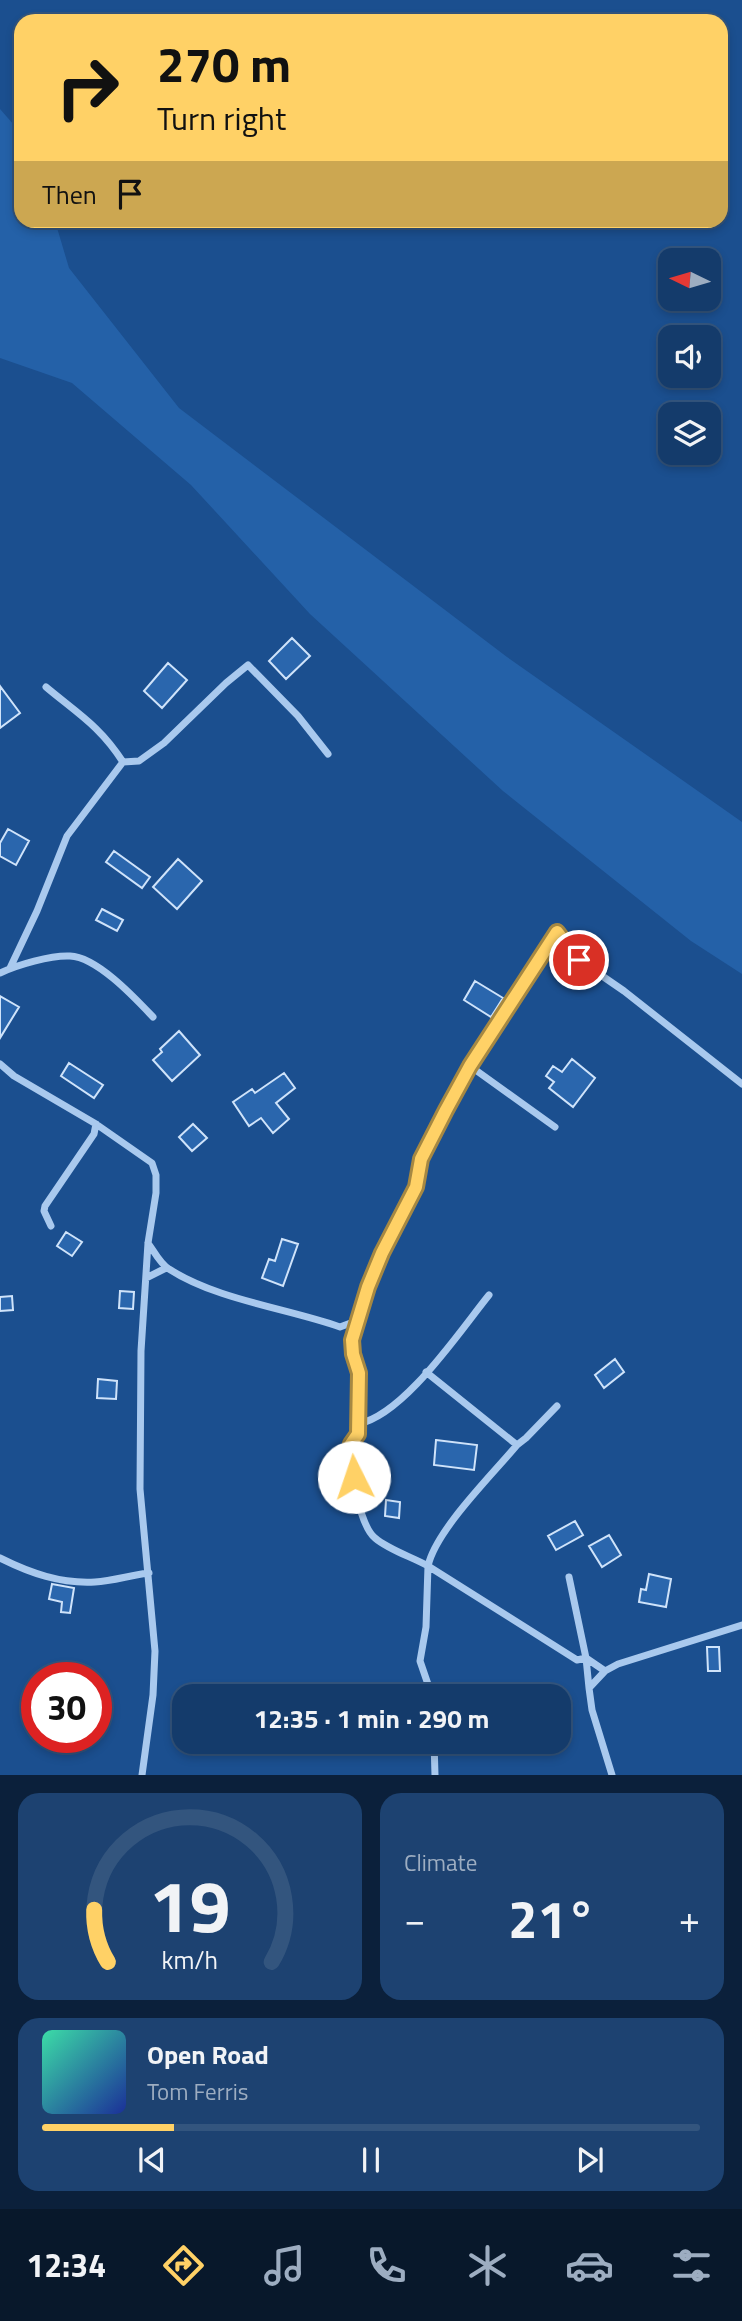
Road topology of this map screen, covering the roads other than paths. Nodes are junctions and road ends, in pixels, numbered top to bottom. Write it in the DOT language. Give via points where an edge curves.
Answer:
graph roads {
  1 [pos="46,687"];
  2 [pos="328,754"];
  3 [pos="123,762"];
  4 [pos="10,968"];
  5 [pos="0,973"];
  6 [pos="153,1017"];
  7 [pos="0,1064"];
  8 [pos="470,1066"];
  9 [pos="742,1084"];
  10 [pos="96,1124"];
  11 [pos="555,1127"];
  12 [pos="51,1226"];
  13 [pos="148,1243"];
  14 [pos="166,1268"];
  15 [pos="146,1278"];
  16 [pos="489,1295"];
  17 [pos="356,1321"];
  18 [pos="340,1327"];
  19 [pos="352,1340"];
  20 [pos="426,1372"];
  21 [pos="557,1406"];
  22 [pos="358,1424"];
  23 [pos="517,1444"];
  24 [pos="0,1558"];
  25 [pos="428,1566"];
  26 [pos="149,1573"];
  27 [pos="569,1577"];
  28 [pos="742,1625"];
  29 [pos="586,1658"];
  30 [pos="605,1671"];
  31 [pos="428,1684"];
  32 [pos="589,1688"];
  33 [pos="434,1754"];
  34 [pos="142,1775"];
  35 [pos="435,1775"];
  36 [pos="612,1775"];
  1 -- 3 [label="street" via="91,721"];
  2 -- 3 [label="street" via="248,665 164,743 139,761"];
  3 -- 4 [label="street" via="67,835"];
  4 -- 5 [label="street"];
  4 -- 6 [label="street" via="62,957 80,958 117,982"];
  7 -- 10 [label="street"];
  8 -- 9 [label="street" via="557,932 579,960"];
  8 -- 11 [label="street"];
  8 -- 17 [label="street" via="421,1159 416,1187 382,1253"];
  10 -- 12 [label="street" via="94,1134 44,1206"];
  10 -- 13 [label="street" via="152,1163 156,1193"];
  13 -- 14 [label="street"];
  13 -- 15 [label="street"];
  14 -- 15 [label="street"];
  14 -- 18 [label="street" via="225,1294"];
  15 -- 26 [label="street" via="140,1489"];
  16 -- 20 [label="street"];
  17 -- 18 [label="street"];
  17 -- 19 [label="street"];
  18 -- 19 [label="street"];
  19 -- 22 [label="street" via="359,1373"];
  20 -- 22 [label="street" via="394,1406 370,1422"];
  20 -- 23 [label="street"];
  21 -- 23 [label="street"];
  22 -- 25 [label="street" via="350,1458 365,1525 374,1538"];
  23 -- 25 [label="street" via="446,1529"];
  24 -- 26 [label="street" via="58,1581 97,1583"];
  25 -- 29 [label="street" via="578,1660"];
  25 -- 31 [label="street" via="420,1661"];
  26 -- 34 [label="street" via="155,1651"];
  27 -- 29 [label="street"];
  28 -- 30 [label="street"];
  29 -- 30 [label="street"];
  29 -- 32 [label="street"];
  30 -- 32 [label="street"];
  32 -- 36 [label="street"];
  33 -- 35 [label="street"];
}
